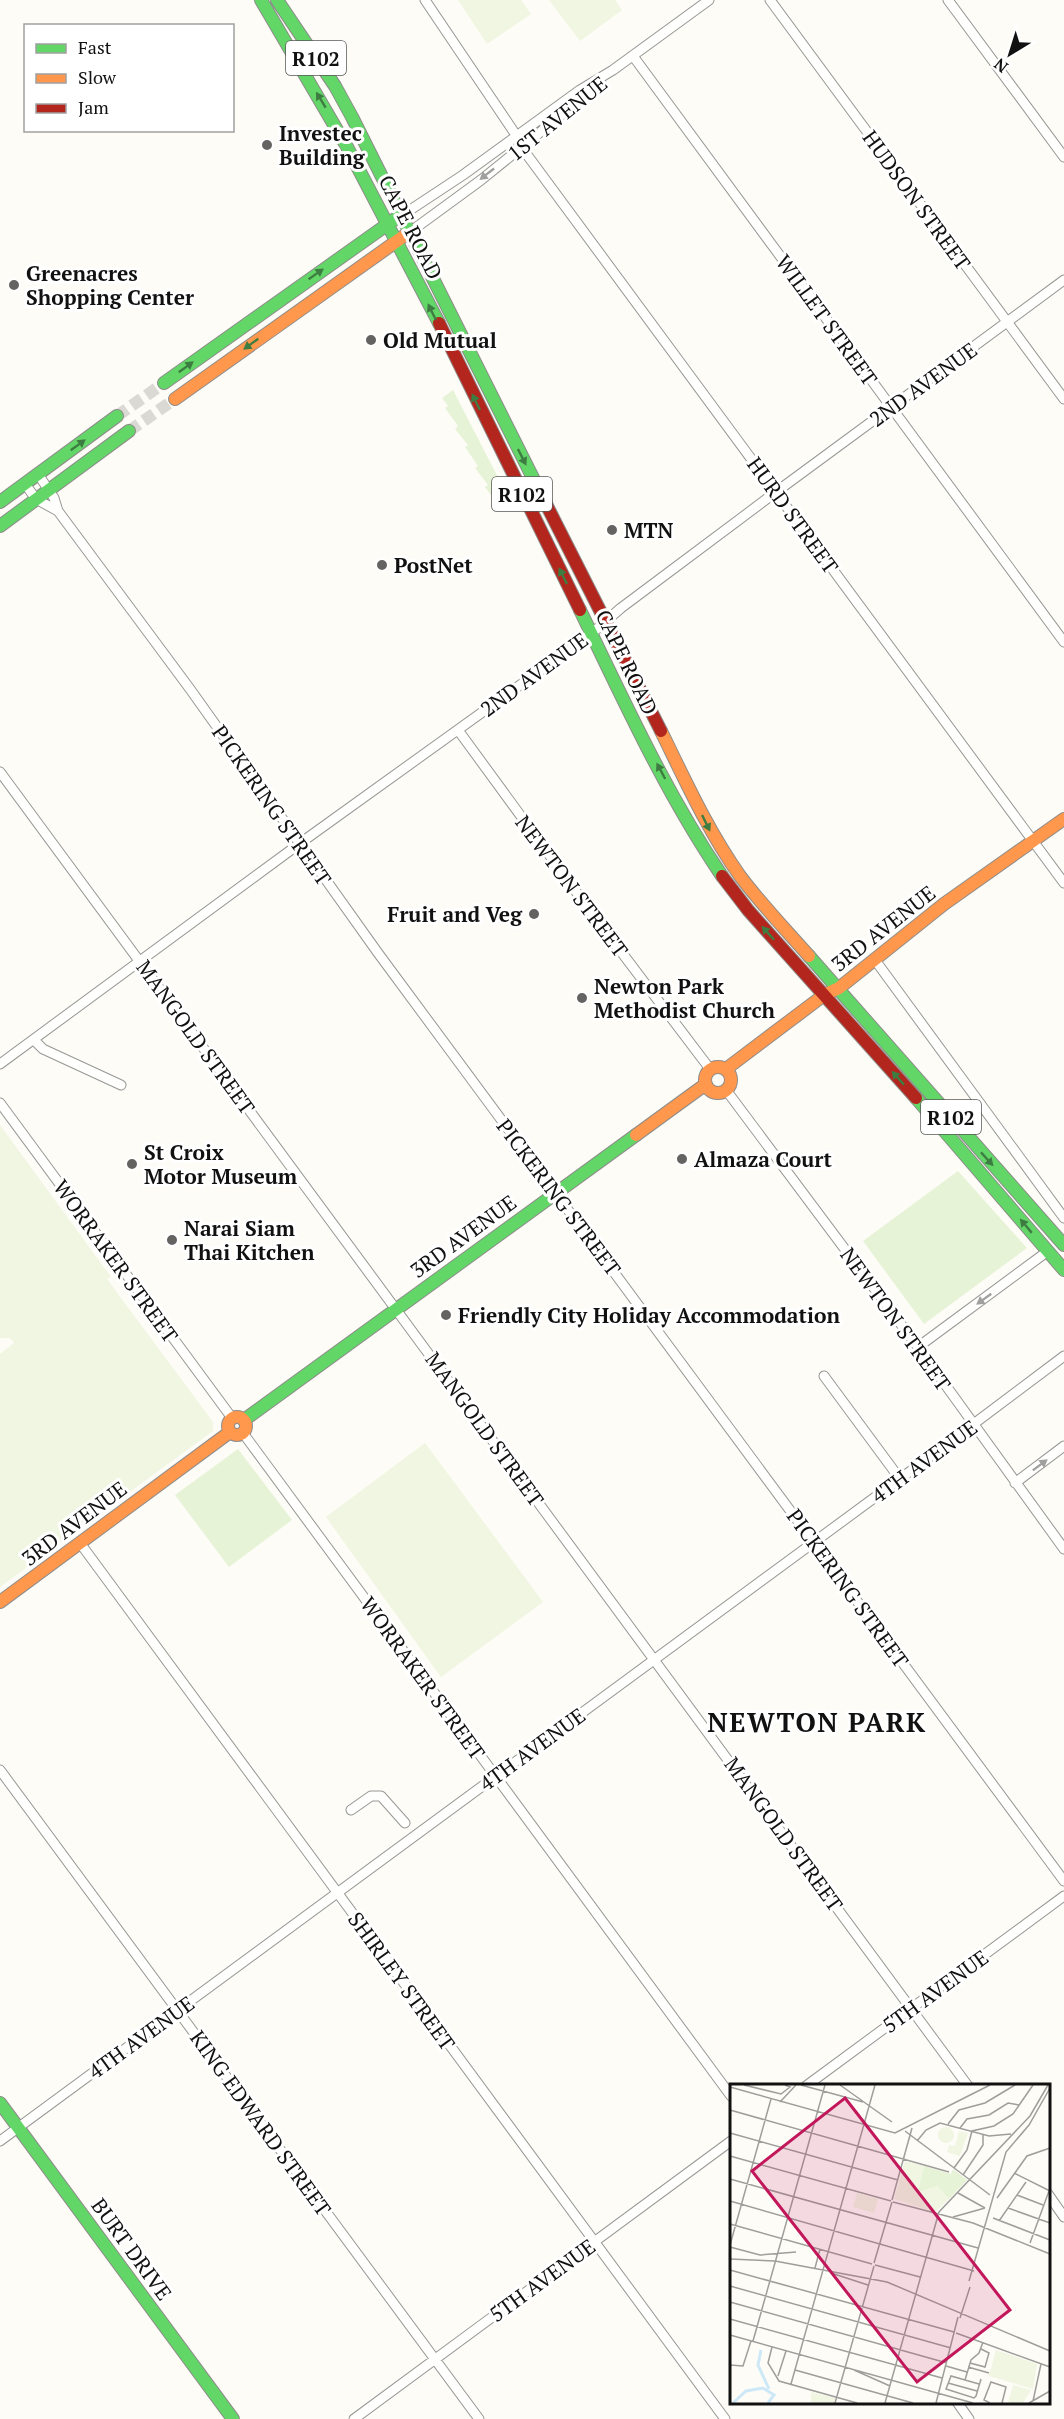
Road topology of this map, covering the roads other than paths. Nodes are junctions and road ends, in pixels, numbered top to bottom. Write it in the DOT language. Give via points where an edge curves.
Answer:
graph roads {
  1 [pos="261,0"];
  2 [pos="278,0"];
  3 [pos="425,0"];
  4 [pos="709,0"];
  5 [pos="770,0"];
  6 [pos="948,0"];
  7 [pos="633,56"];
  8 [pos="613,70"];
  9 [pos="516,135"];
  10 [pos="522,147"];
  11 [pos="1064,157"];
  12 [pos="401,216"];
  13 [pos="388,223"];
  14 [pos="410,232"];
  15 [pos="397,242"];
  16 [pos="1064,280"];
  17 [pos="1007,322"];
  18 [pos="164,383"];
  19 [pos="175,399"];
  20 [pos="1064,399"];
  21 [pos="891,407"];
  22 [pos="117,416"];
  23 [pos="129,431"];
  24 [pos="38,474"];
  25 [pos="25,484"];
  26 [pos="49,489"];
  27 [pos="776,492"];
  28 [pos="36,499"];
  29 [pos="0,502"];
  30 [pos="58,511"];
  31 [pos="0,526"];
  32 [pos="605,621"];
  33 [pos="591,634"];
  34 [pos="1064,642"];
  35 [pos="458,730"];
  36 [pos="0,772"];
  37 [pos="1064,819"];
  38 [pos="1034,841"];
  39 [pos="299,844"];
  40 [pos="1064,883"];
  41 [pos="875,960"];
  42 [pos="140,961"];
  43 [pos="838,988"];
  44 [pos="824,995"];
  45 [pos="34,1041"];
  46 [pos="0,1064"];
  47 [pos="710,1069"];
  48 [pos="726,1070"];
  49 [pos="705,1084"];
  50 [pos="121,1085"];
  51 [pos="726,1090"];
  52 [pos="0,1103"];
  53 [pos="555,1192"];
  54 [pos="1064,1218"];
  55 [pos="1064,1245"];
  56 [pos="1048,1251"];
  57 [pos="1064,1270"];
  58 [pos="396,1309"];
  59 [pos="918,1347"];
  60 [pos="1064,1356"];
  61 [pos="824,1376"];
  62 [pos="238,1419"];
  63 [pos="972,1425"];
  64 [pos="230,1431"];
  65 [pos="243,1434"];
  66 [pos="1064,1446"];
  67 [pos="900,1479"];
  68 [pos="1016,1483"];
  69 [pos="813,1541"];
  70 [pos="80,1543"];
  71 [pos="1064,1549"];
  72 [pos="0,1602"];
  73 [pos="655,1659"];
  74 [pos="0,1770"];
  75 [pos="496,1776"];
  76 [pos="351,1810"];
  77 [pos="405,1824"];
  78 [pos="1064,1881"];
  79 [pos="337,1893"];
  80 [pos="1064,1896"];
  81 [pos="911,2008"];
  82 [pos="178,2010"];
  83 [pos="809,2084"];
  84 [pos="967,2084"];
  85 [pos="730,2095"];
  86 [pos="0,2103"];
  87 [pos="18,2128"];
  88 [pos="0,2141"];
  89 [pos="730,2142"];
  90 [pos="1049,2197"];
  91 [pos="1064,2217"];
  92 [pos="595,2241"];
  93 [pos="435,2359"];
  94 [pos="958,2404"];
  95 [pos="233,2419"];
  96 [pos="354,2419"];
  97 [pos="479,2419"];
  98 [pos="725,2419"];
  99 [pos="969,2419"];
  13 -- 1 [label="main road, CAPE ROAD / R102, one-way" via="340,132"];
  2 -- 12 [label="main road, CAPE ROAD / R102" via="352,117"];
  3 -- 9 [label="street"];
  4 -- 7 [label="street"];
  5 -- 17 [label="street, HUDSON STREET"];
  6 -- 11 [label="street"];
  7 -- 8 [label="street"];
  7 -- 21 [label="street, WILLET STREET"];
  8 -- 9 [label="street, 1ST AVENUE"];
  8 -- 10 [label="street, 1ST AVENUE"];
  9 -- 12 [label="street, 1ST AVENUE"];
  10 -- 14 [label="street, 1ST AVENUE, one-way"];
  10 -- 27 [label="street, HURD STREET"];
  12 -- 13 [label="main road"];
  12 -- 14 [label="main road, CAPE ROAD / R102"];
  13 -- 15 [label="main road, CAPE ROAD / R102"];
  18 -- 13 [label="main road, one-way"];
  14 -- 15 [label="main road"];
  14 -- 32 [label="main road, CAPE ROAD / R102, one-way"];
  15 -- 19 [label="main road, one-way"];
  33 -- 15 [label="main road, CAPE ROAD / R102, one-way"];
  16 -- 17 [label="street, 2ND AVENUE"];
  17 -- 20 [label="street, HUDSON STREET"];
  17 -- 21 [label="street, 2ND AVENUE"];
  21 -- 27 [label="street, 2ND AVENUE"];
  21 -- 34 [label="street, WILLET STREET"];
  24 -- 22 [label="main road, one-way"];
  23 -- 26 [label="main road"];
  24 -- 25 [label="main road"];
  24 -- 26 [label="street, PICKERING STREET"];
  25 -- 28 [label="street, PICKERING STREET"];
  25 -- 29 [label="main road"];
  26 -- 28 [label="main road"];
  26 -- 30 [label="street, PICKERING STREET"];
  27 -- 32 [label="street, 2ND AVENUE"];
  27 -- 38 [label="street, HURD STREET"];
  28 -- 30 [label="street, PICKERING STREET"];
  28 -- 31 [label="main road"];
  30 -- 39 [label="street, PICKERING STREET"];
  32 -- 33 [label="street, 2ND AVENUE"];
  32 -- 43 [label="main road, CAPE ROAD / R102, one-way" via="728,860"];
  33 -- 35 [label="street, 2ND AVENUE"];
  44 -- 33 [label="main road, CAPE ROAD / R102, one-way" via="748,910 703,850"];
  35 -- 39 [label="street, 2ND AVENUE"];
  35 -- 47 [label="street, NEWTON STREET"];
  36 -- 42 [label="street, MANGOLD STREET"];
  37 -- 38 [label="main road, 3RD AVENUE"];
  38 -- 40 [label="street, HURD STREET"];
  38 -- 41 [label="main road, 3RD AVENUE" via="944,904"];
  39 -- 42 [label="street, 2ND AVENUE"];
  39 -- 53 [label="street, PICKERING STREET"];
  41 -- 43 [label="main road, 3RD AVENUE"];
  41 -- 54 [label="street"];
  42 -- 45 [label="street, 2ND AVENUE"];
  42 -- 58 [label="street, MANGOLD STREET"];
  43 -- 44 [label="main road, 3RD AVENUE"];
  43 -- 55 [label="main road, CAPE ROAD / R102, one-way"];
  44 -- 48 [label="main road, 3RD AVENUE"];
  56 -- 44 [label="main road, CAPE ROAD / R102, one-way"];
  45 -- 46 [label="street, 2ND AVENUE"];
  45 -- 50 [label="street" via="43,1049"];
  47 -- 48 [label="main road"];
  47 -- 49 [label="main road"];
  48 -- 51 [label="main road" via="731,1080"];
  49 -- 51 [label="main road" via="714,1092"];
  49 -- 53 [label="main road, 3RD AVENUE"];
  51 -- 59 [label="street, NEWTON STREET"];
  52 -- 62 [label="street, WORRAKER STREET"];
  53 -- 58 [label="main road, 3RD AVENUE"];
  53 -- 69 [label="street, PICKERING STREET"];
  56 -- 57 [label="main road, CAPE ROAD / R102"];
  56 -- 59 [label="street, one-way"];
  58 -- 62 [label="main road, 3RD AVENUE"];
  58 -- 73 [label="street, MANGOLD STREET"];
  59 -- 63 [label="street, NEWTON STREET"];
  60 -- 63 [label="street, 4TH AVENUE"];
  61 -- 67 [label="street"];
  62 -- 64 [label="main road" via="228,1426"];
  62 -- 65 [label="main road" via="246,1427"];
  63 -- 67 [label="street, 4TH AVENUE"];
  63 -- 68 [label="street, NEWTON STREET"];
  64 -- 65 [label="main road"];
  64 -- 70 [label="main road, 3RD AVENUE"];
  65 -- 75 [label="street, WORRAKER STREET"];
  68 -- 66 [label="street, one-way"];
  67 -- 69 [label="street, 4TH AVENUE"];
  68 -- 71 [label="street, NEWTON STREET"];
  69 -- 73 [label="street, 4TH AVENUE"];
  69 -- 78 [label="street, PICKERING STREET"];
  70 -- 72 [label="main road, 3RD AVENUE"];
  70 -- 79 [label="street, SHIRLEY STREET"];
  73 -- 75 [label="street, 4TH AVENUE"];
  73 -- 81 [label="street, MANGOLD STREET"];
  74 -- 82 [label="street, KING EDWARD STREET"];
  75 -- 79 [label="street, 4TH AVENUE"];
  75 -- 85 [label="street, WORRAKER STREET"];
  76 -- 77 [label="street" via="371,1796 381,1796"];
  79 -- 82 [label="street, 4TH AVENUE"];
  79 -- 92 [label="street, SHIRLEY STREET"];
  80 -- 81 [label="street, 5TH AVENUE"];
  81 -- 83 [label="street, 5TH AVENUE"];
  81 -- 84 [label="street, MANGOLD STREET"];
  82 -- 87 [label="street, 4TH AVENUE"];
  82 -- 93 [label="street, KING EDWARD STREET"];
  86 -- 87 [label="main road, BURT DRIVE"];
  87 -- 88 [label="street, 4TH AVENUE"];
  87 -- 95 [label="main road, BURT DRIVE"];
  89 -- 92 [label="street, 5TH AVENUE"];
  90 -- 91 [label="street"];
  92 -- 93 [label="street, 5TH AVENUE"];
  92 -- 98 [label="street, SHIRLEY STREET"];
  93 -- 96 [label="street, 5TH AVENUE"];
  93 -- 97 [label="street, KING EDWARD STREET"];
  94 -- 99 [label="street"];
}
